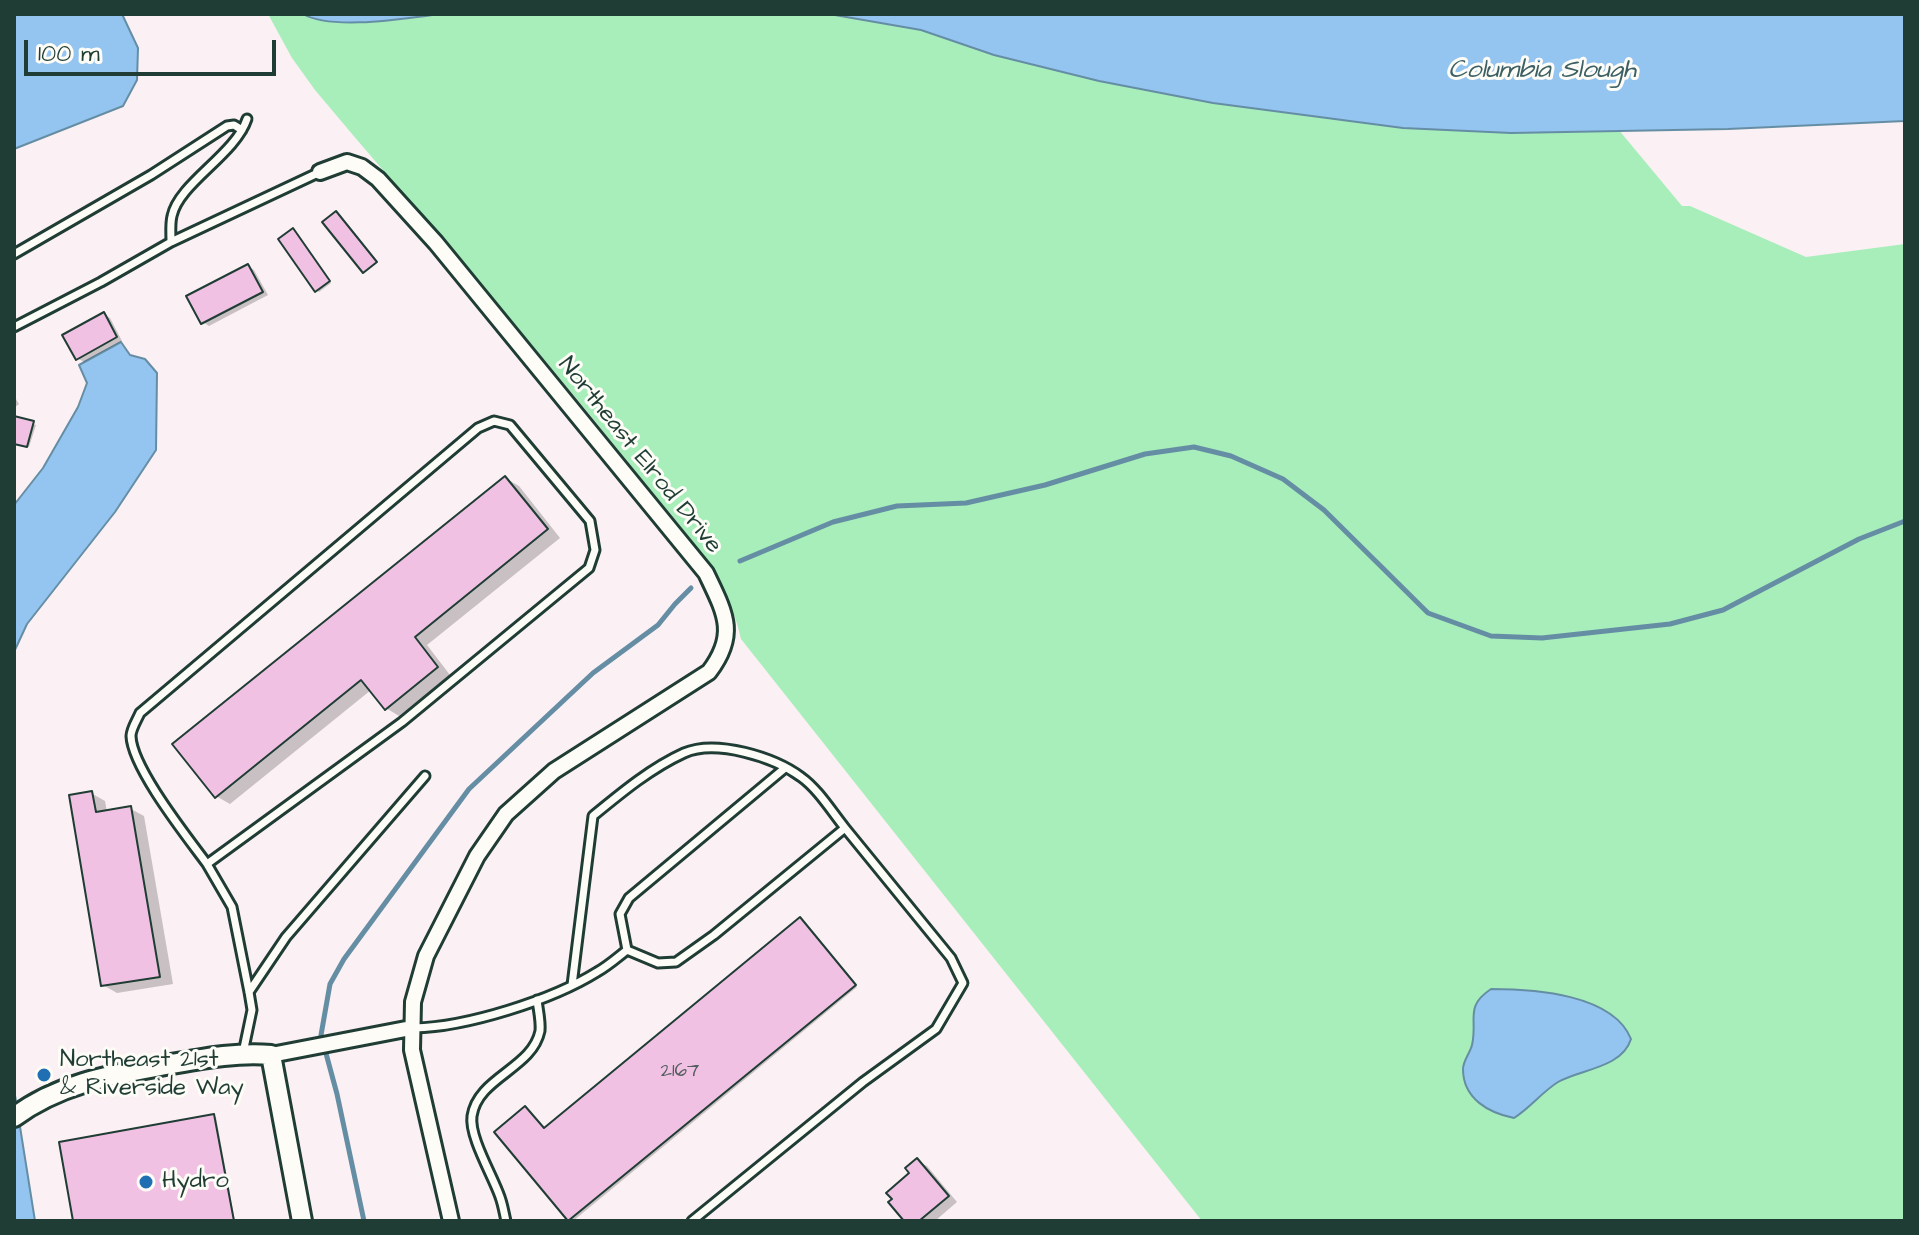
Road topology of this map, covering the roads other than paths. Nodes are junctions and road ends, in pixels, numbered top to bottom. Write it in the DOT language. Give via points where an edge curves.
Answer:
graph roads {
  1 [pos="247,119"];
  2 [pos="242,130"];
  3 [pos="320,172"];
  4 [pos="171,242"];
  5 [pos="14,254"];
  6 [pos="14,327"];
  7 [pos="785,768"];
  8 [pos="425,776"];
  9 [pos="845,828"];
  10 [pos="207,864"];
  11 [pos="627,950"];
  12 [pos="572,985"];
  13 [pos="249,992"];
  14 [pos="537,1000"];
  15 [pos="411,1028"];
  16 [pos="243,1053"];
  17 [pos="271,1055"];
  18 [pos="14,1117"];
  19 [pos="302,1221"];
  20 [pos="451,1221"];
  21 [pos="506,1221"];
  22 [pos="692,1221"];
  1 -- 2 [label="lane"];
  2 -- 4 [label="lane" via="182,197 172,214"];
  2 -- 5 [label="lane" via="227,126"];
  3 -- 4 [label="lane"];
  3 -- 15 [label="street, Northeast Elrod Drive" via="347,162 362,167 436,243 706,573 727,622 724,648 709,672 554,771 506,814 477,856 426,956"];
  4 -- 6 [label="lane"];
  7 -- 9 [label="lane" via="802,778"];
  7 -- 11 [label="lane" via="629,898 620,914"];
  7 -- 12 [label="lane" via="746,753 708,748 685,753 593,816"];
  8 -- 13 [label="lane" via="286,937"];
  9 -- 11 [label="lane" via="676,962 658,963"];
  9 -- 22 [label="lane" via="951,958 963,983 936,1029"];
  10 -- 10 [label="lane" via="402,722 589,568 595,550 590,521 510,425 494,421 478,428 140,713 131,735 137,757"];
  10 -- 13 [label="lane" via="232,907"];
  11 -- 12 [label="lane"];
  12 -- 14 [label="lane"];
  13 -- 16 [label="lane" via="252,1010"];
  14 -- 15 [label="lane" via="442,1027"];
  14 -- 21 [label="lane" via="540,1031 529,1051 476,1102 471,1119"];
  15 -- 17 [label="street"];
  15 -- 20 [label="street, Northeast Elrod Drive"];
  16 -- 17 [label="street"];
  16 -- 18 [label="street" via="106,1075 63,1089"];
  17 -- 19 [label="street"];
}
